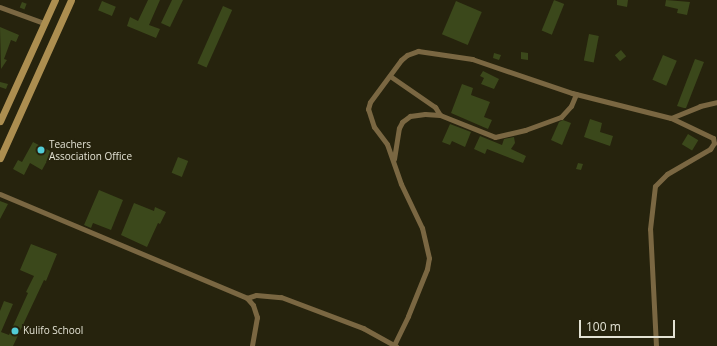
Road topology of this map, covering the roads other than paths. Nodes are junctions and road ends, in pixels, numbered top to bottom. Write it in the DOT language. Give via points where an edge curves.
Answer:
graph roads {
  1 [pos="55,0"];
  2 [pos="71,0"];
  3 [pos="0,7"];
  4 [pos="44,23"];
  5 [pos="390,76"];
  6 [pos="576,94"];
  7 [pos="717,102"];
  8 [pos="440,115"];
  9 [pos="671,118"];
  10 [pos="0,121"];
  11 [pos="0,158"];
  12 [pos="394,160"];
  13 [pos="0,194"];
  14 [pos="247,298"];
  15 [pos="395,345"];
  16 [pos="252,346"];
  17 [pos="656,346"];
  1 -- 4 [label="main road"];
  2 -- 11 [label="main road"];
  3 -- 4 [label="street"];
  4 -- 10 [label="main road"];
  5 -- 6 [label="street" via="402,60 418,51 472,59"];
  5 -- 8 [label="street" via="435,107"];
  5 -- 12 [label="street" via="370,102 368,109 374,127 387,144"];
  6 -- 8 [label="street" via="571,106 561,117 525,130 495,137"];
  6 -- 9 [label="street"];
  7 -- 9 [label="street"];
  8 -- 12 [label="street" via="417,114 402,122 397,135"];
  9 -- 17 [label="street" via="714,138 714,143 710,149 667,174 655,186 650,229"];
  12 -- 15 [label="street" via="401,184 422,228 429,258 427,269"];
  13 -- 14 [label="street"];
  14 -- 15 [label="street" via="256,295 281,297 363,328"];
  14 -- 16 [label="street" via="258,317"];
}
